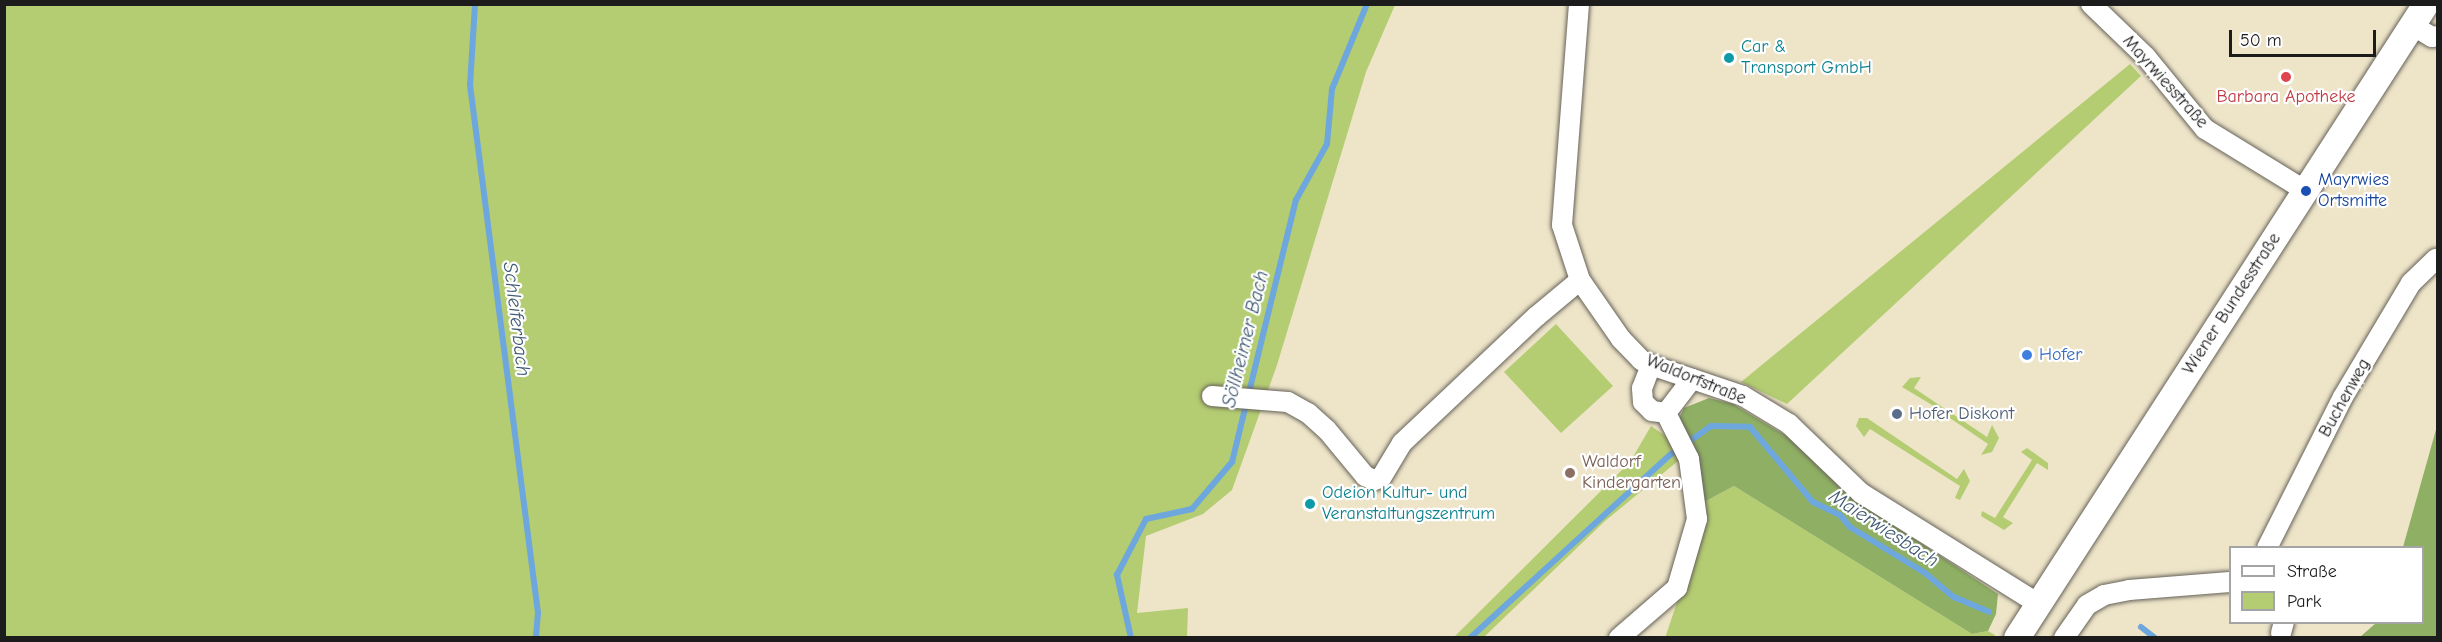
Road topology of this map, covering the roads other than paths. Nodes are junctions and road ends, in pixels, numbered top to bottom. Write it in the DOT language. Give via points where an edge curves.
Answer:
graph roads {
  1 [pos="1580,4"];
  2 [pos="2091,4"];
  3 [pos="2419,15"];
  4 [pos="2438,36"];
  5 [pos="2306,191"];
  6 [pos="2436,259"];
  7 [pos="1580,280"];
  8 [pos="1651,365"];
  9 [pos="1692,379"];
  10 [pos="1217,396"];
  11 [pos="1666,413"];
  12 [pos="2268,546"];
  13 [pos="2229,582"];
  14 [pos="2037,603"];
  15 [pos="1619,638"];
  16 [pos="2016,638"];
  17 [pos="2064,638"];
  1 -- 7 [label="street, Waldorfstraße" via="1562,225"];
  2 -- 5 [label="street, Mayrwiesstraße" via="2146,57 2205,129"];
  3 -- 4 [label="street" via="2432,37"];
  3 -- 5 [label="main road, Wiener Bundesstraße"];
  5 -- 14 [label="main road, Wiener Bundesstraße"];
  6 -- 12 [label="street, Buchenweg" via="2411,283 2343,397"];
  7 -- 8 [label="street, Waldorfstraße" via="1621,339"];
  7 -- 10 [label="street" via="1402,443 1381,478 1365,476 1327,430 1288,402"];
  8 -- 9 [label="street, Waldorfstraße"];
  8 -- 11 [label="street" via="1642,388 1643,402 1652,411"];
  9 -- 11 [label="street"];
  9 -- 14 [label="street, Waldorfstraße" via="1743,396 1789,424 1860,493"];
  11 -- 15 [label="street" via="1689,459 1697,519 1677,588"];
  13 -- 17 [label="street" via="2104,595 2087,605"];
  14 -- 16 [label="main road, Wiener Bundesstraße"];
}
